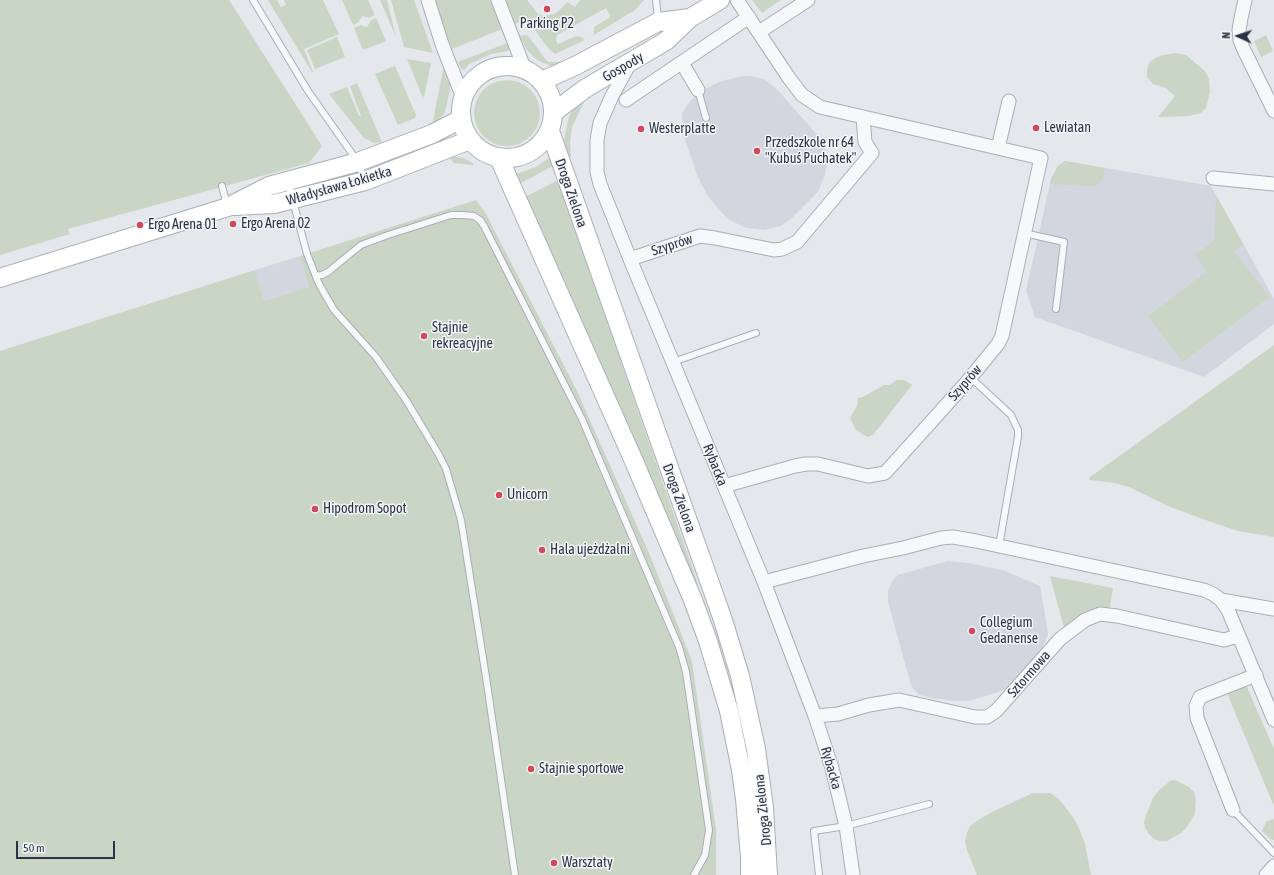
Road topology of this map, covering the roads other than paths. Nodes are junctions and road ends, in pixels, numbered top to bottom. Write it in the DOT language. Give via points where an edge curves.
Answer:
graph roads {
  1 [pos="253,0"];
  2 [pos="428,0"];
  3 [pos="498,0"];
  4 [pos="656,0"];
  5 [pos="737,0"];
  6 [pos="808,0"];
  7 [pos="1245,0"];
  8 [pos="717,1"];
  9 [pos="749,17"];
  10 [pos="662,32"];
  11 [pos="759,32"];
  12 [pos="630,63"];
  13 [pos="682,63"];
  14 [pos="526,70"];
  15 [pos="542,82"];
  16 [pos="698,90"];
  17 [pos="464,95"];
  18 [pos="626,100"];
  19 [pos="1009,100"];
  20 [pos="1274,111"];
  21 [pos="554,112"];
  22 [pos="863,117"];
  23 [pos="706,118"];
  24 [pos="461,119"];
  25 [pos="550,131"];
  26 [pos="470,140"];
  27 [pos="998,148"];
  28 [pos="499,158"];
  29 [pos="358,162"];
  30 [pos="1213,178"];
  31 [pos="287,181"];
  32 [pos="365,181"];
  33 [pos="1274,184"];
  34 [pos="222,186"];
  35 [pos="293,200"];
  36 [pos="228,207"];
  37 [pos="1023,239"];
  38 [pos="630,259"];
  39 [pos="316,276"];
  40 [pos="0,278"];
  41 [pos="1056,308"];
  42 [pos="756,333"];
  43 [pos="673,362"];
  44 [pos="970,377"];
  45 [pos="724,486"];
  46 [pos="999,546"];
  47 [pos="764,582"];
  48 [pos="1221,600"];
  49 [pos="1274,610"];
  50 [pos="1238,636"];
  51 [pos="1256,675"];
  52 [pos="815,716"];
  53 [pos="1274,720"];
  54 [pos="929,804"];
  55 [pos="1233,810"];
  56 [pos="846,826"];
  57 [pos="1274,853"];
  58 [pos="1274,866"];
  59 [pos="515,875"];
  60 [pos="694,875"];
  61 [pos="750,875"];
  62 [pos="768,875"];
  63 [pos="819,875"];
  64 [pos="853,875"];
  65 [pos="1266,875"];
  1 -- 29 [label="lane" via="308,91"];
  2 -- 17 [label="street" via="443,47"];
  3 -- 14 [label="street"];
  4 -- 10 [label="lane"];
  5 -- 9 [label="street, Szyprów"];
  6 -- 11 [label="street"];
  7 -- 20 [label="street" via="1240,40"];
  8 -- 10 [label="street, Gospody"];
  9 -- 11 [label="street, Szyprów"];
  9 -- 13 [label="street"];
  10 -- 12 [label="street, Gospody"];
  10 -- 15 [label="street, Gospody" via="581,63"];
  11 -- 22 [label="street, Szyprów" via="802,95 820,107"];
  12 -- 21 [label="street, Gospody" via="586,88"];
  12 -- 38 [label="street, Rybacka" via="600,123 596,156 600,184"];
  13 -- 16 [label="street"];
  13 -- 18 [label="street"];
  14 -- 15 [label="street"];
  14 -- 17 [label="street" via="511,66 496,67 482,73 471,82"];
  15 -- 21 [label="street" via="552,101"];
  16 -- 23 [label="lane"];
  17 -- 24 [label="street"];
  19 -- 27 [label="street"];
  21 -- 25 [label="street"];
  22 -- 27 [label="street, Szyprów"];
  22 -- 38 [label="street, Szyprów" via="865,142 872,153 797,242 782,250 774,250 700,236"];
  24 -- 26 [label="street"];
  24 -- 29 [label="street, Władysława Łokietka" via="432,134"];
  25 -- 28 [label="street" via="543,142 524,156 512,159"];
  25 -- 62 [label="street, Droga Zielona" via="723,620 740,676 756,749 764,808"];
  26 -- 28 [label="street" via="483,152"];
  26 -- 32 [label="street, Władysława Łokietka"];
  27 -- 37 [label="street, Szyprów" via="1040,158"];
  28 -- 61 [label="street, Droga Zielona" via="633,459 708,641 729,711 741,770"];
  29 -- 31 [label="street, Władysława Łokietka"];
  29 -- 32 [label="lane"];
  30 -- 33 [label="street"];
  31 -- 35 [label="lane"];
  31 -- 36 [label="street, Władysława Łokietka" via="269,186"];
  32 -- 35 [label="street, Władysława Łokietka"];
  34 -- 36 [label="lane"];
  35 -- 36 [label="street, Władysława Łokietka"];
  35 -- 39 [label="lane"];
  36 -- 40 [label="street, Władysława Łokietka"];
  37 -- 41 [label="lane" via="1064,242"];
  37 -- 44 [label="street, Szyprów" via="1002,336"];
  38 -- 43 [label="street, Rybacka"];
  39 -- 59 [label="lane" via="334,310 376,357 406,400 446,469 461,520"];
  39 -- 60 [label="lane" via="328,272 361,245 451,215 474,216 484,226 582,419 679,647 686,672 709,830 705,854"];
  42 -- 43 [label="lane"];
  43 -- 45 [label="street, Rybacka"];
  44 -- 45 [label="street, Szyprów" via="885,473 868,476 818,464 806,464"];
  44 -- 46 [label="lane" via="1011,414 1018,430"];
  45 -- 47 [label="street, Rybacka"];
  46 -- 47 [label="street" via="941,538"];
  46 -- 48 [label="street" via="1204,590"];
  47 -- 52 [label="street, Rybacka"];
  48 -- 49 [label="street"];
  48 -- 50 [label="street" via="1228,610"];
  50 -- 51 [label="street"];
  50 -- 52 [label="street, Sztormowa" via="1224,640 1100,614 1085,620 1060,639 996,712 987,717 899,700 838,714"];
  51 -- 53 [label="street"];
  51 -- 55 [label="street" via="1200,697 1196,706 1197,718"];
  52 -- 56 [label="street, Rybacka" via="832,768"];
  54 -- 56 [label="lane"];
  55 -- 57 [label="lane"];
  56 -- 63 [label="lane" via="814,831"];
  56 -- 64 [label="street, Rybacka"];
  58 -- 65 [label="street"];
}
